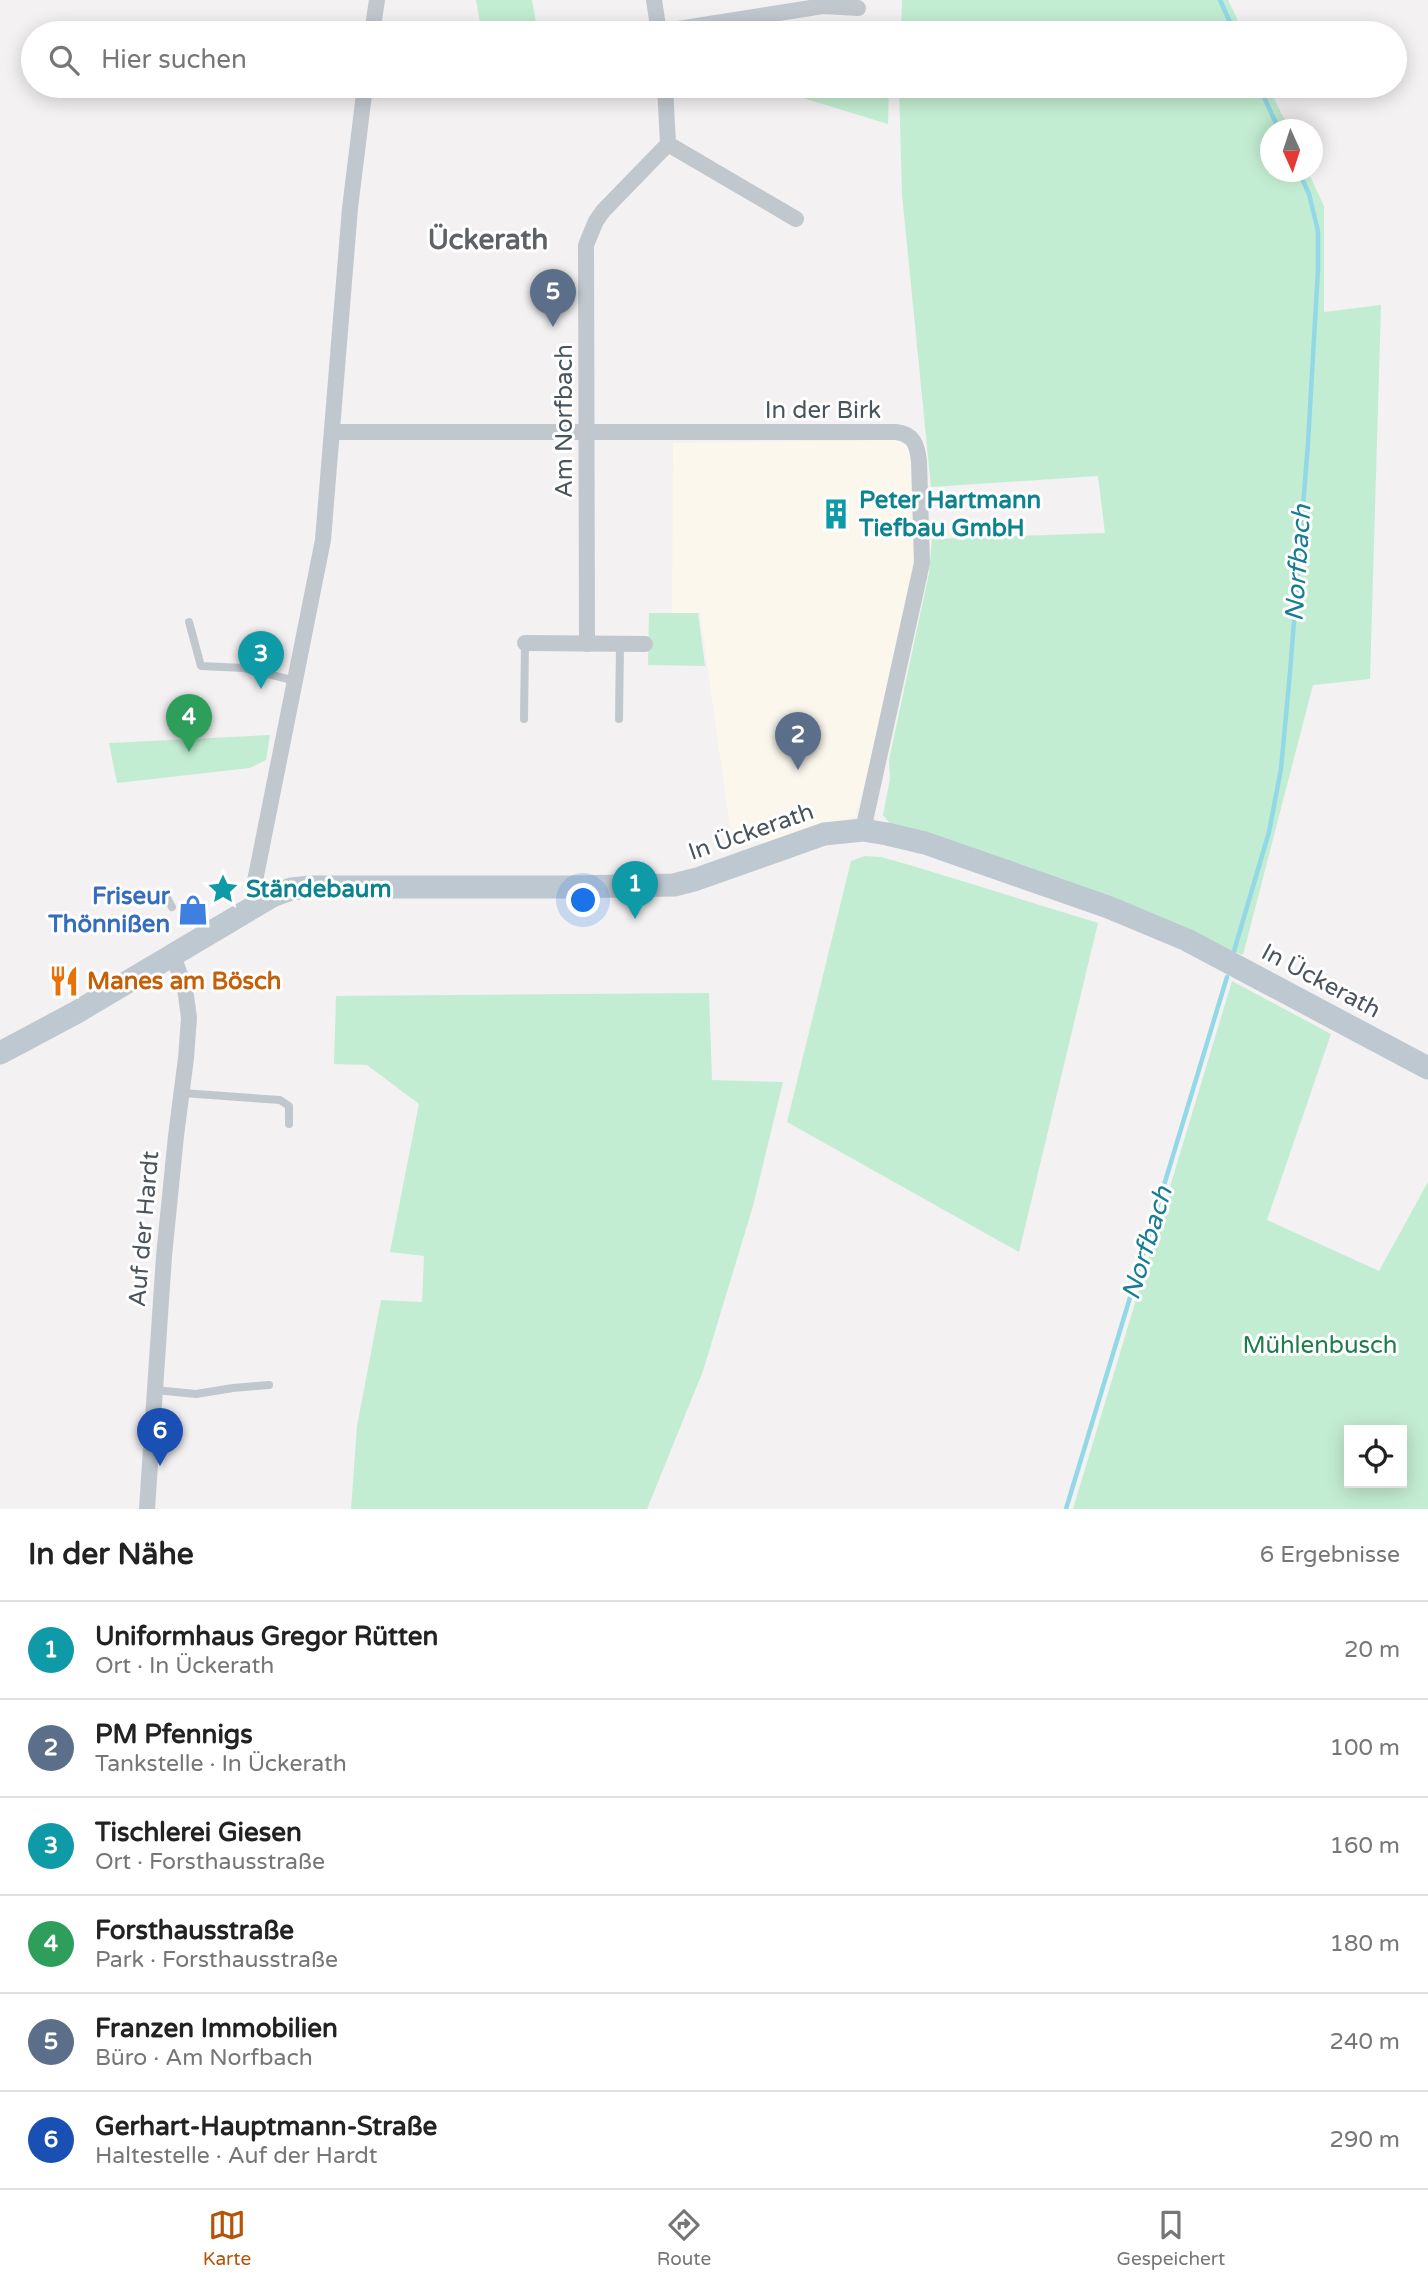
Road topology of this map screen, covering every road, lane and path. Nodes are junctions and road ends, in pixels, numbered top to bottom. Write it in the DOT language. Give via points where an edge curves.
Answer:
graph roads {
  1 [pos="377,0"];
  2 [pos="654,0"];
  3 [pos="858,8"];
  4 [pos="374,21"];
  5 [pos="656,21"];
  6 [pos="731,21"];
  7 [pos="363,98"];
  8 [pos="666,98"];
  9 [pos="668,144"];
  10 [pos="796,219"];
  11 [pos="332,432"];
  12 [pos="588,433"];
  13 [pos="189,622"];
  14 [pos="524,643"];
  15 [pos="587,644"];
  16 [pos="620,644"];
  17 [pos="645,644"];
  18 [pos="296,681"];
  19 [pos="524,719"];
  20 [pos="618,719"];
  21 [pos="863,830"];
  22 [pos="147,897"];
  23 [pos="261,902"];
  24 [pos="172,907"];
  25 [pos="173,956"];
  26 [pos="0,1053"];
  27 [pos="1428,1068"];
  28 [pos="181,1093"];
  29 [pos="289,1124"];
  30 [pos="270,1385"];
  31 [pos="155,1390"];
  32 [pos="147,1509"];
  1 -- 4 [label="street"];
  2 -- 5 [label="street"];
  3 -- 6 [label="street" via="823,6"];
  7 -- 11 [label="street" via="349,208"];
  8 -- 9 [label="street"];
  9 -- 10 [label="street"];
  9 -- 12 [label="street, Am Norfbach" via="603,211 589,234 585,261"];
  11 -- 12 [label="street, In der Birk"];
  11 -- 18 [label="street" via="323,540"];
  12 -- 15 [label="street, Am Norfbach"];
  12 -- 21 [label="street, In der Birk" via="896,432 910,436 917,446 922,563"];
  13 -- 18 [label="lane" via="201,666 244,668"];
  14 -- 15 [label="street"];
  14 -- 19 [label="lane"];
  15 -- 16 [label="street"];
  16 -- 17 [label="street"];
  16 -- 20 [label="lane"];
  18 -- 23 [label="street" via="254,886"];
  21 -- 23 [label="main road, In Ückerath" via="824,834 674,885 311,887 285,891"];
  21 -- 27 [label="main road, In Ückerath" via="925,843 1108,907 1176,936"];
  22 -- 24 [label="lane" via="166,896"];
  23 -- 25 [label="main road, In Ückerath" via="192,940"];
  25 -- 26 [label="main road, In Ückerath"];
  25 -- 28 [label="street, Auf der Hardt" via="185,988 189,1018"];
  28 -- 29 [label="lane" via="280,1100 289,1106"];
  28 -- 31 [label="street, Auf der Hardt" via="163,1256"];
  30 -- 31 [label="lane" via="196,1394"];
  31 -- 32 [label="street, Auf der Hardt"];
}
